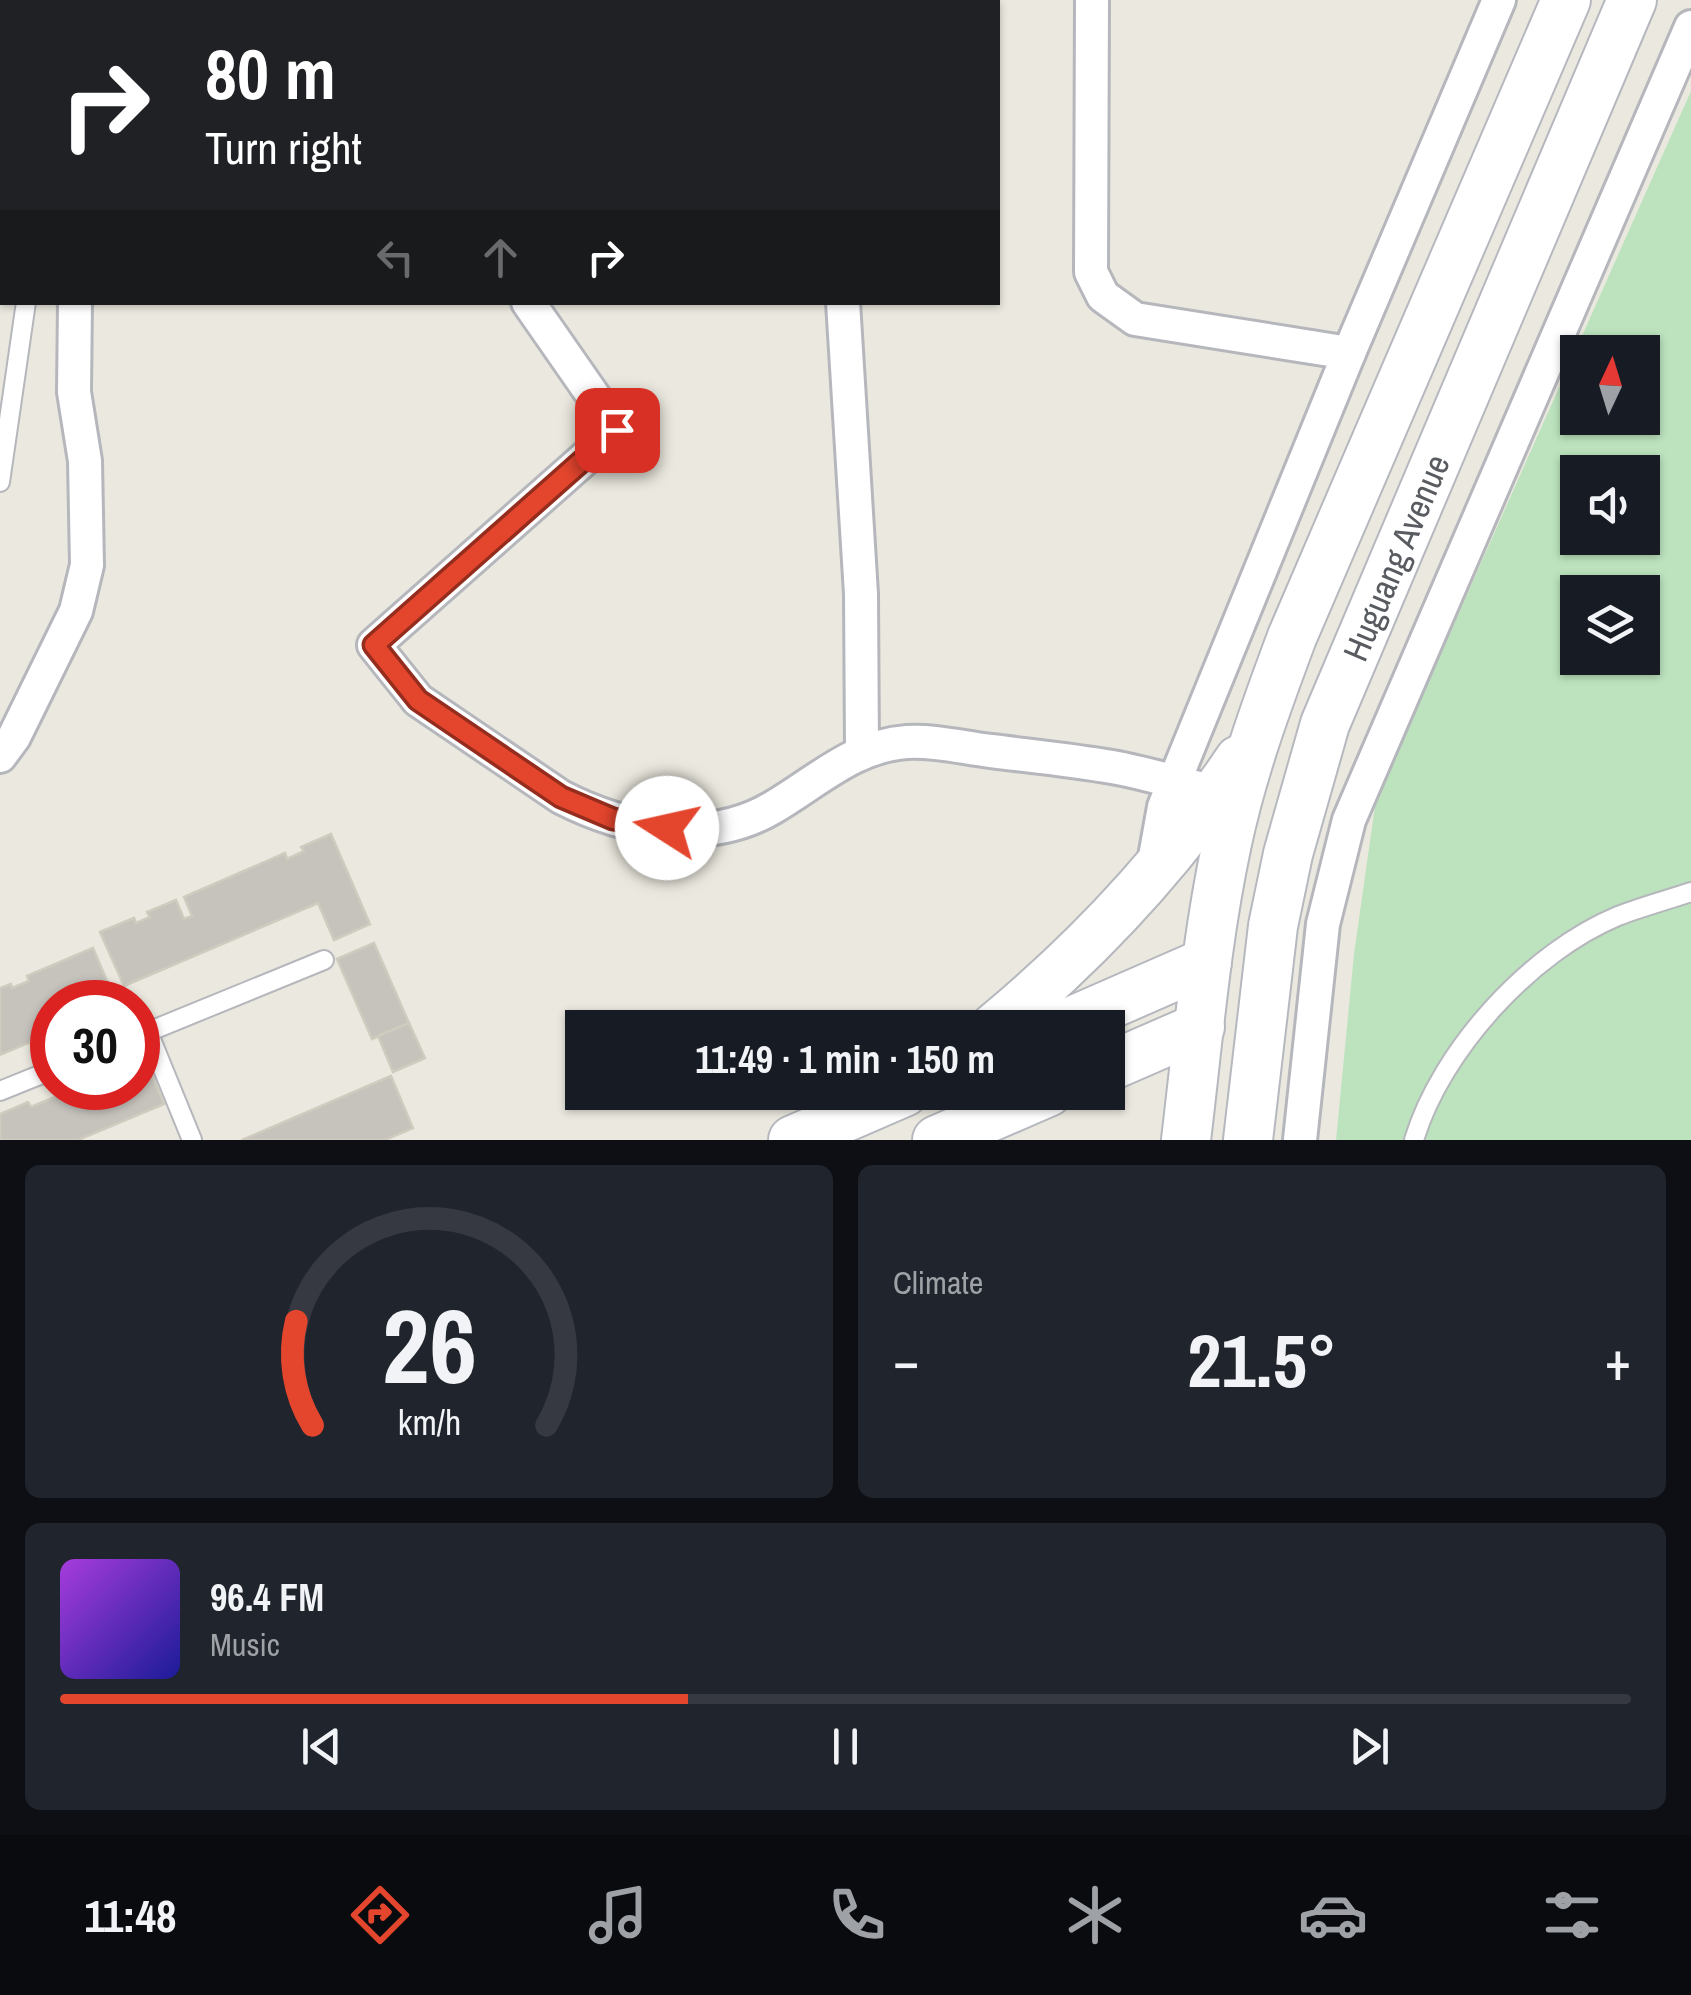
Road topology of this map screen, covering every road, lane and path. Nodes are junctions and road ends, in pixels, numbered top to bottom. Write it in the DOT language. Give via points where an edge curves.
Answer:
graph roads {
  1 [pos="1092,0"];
  2 [pos="1499,0"];
  3 [pos="1566,0"];
  4 [pos="1632,0"];
  5 [pos="1691,28"];
  6 [pos="25,305"];
  7 [pos="75,305"];
  8 [pos="530,305"];
  9 [pos="843,305"];
  10 [pos="9,350"];
  11 [pos="1349,353"];
  12 [pos="0,482"];
  13 [pos="1258,732"];
  14 [pos="862,752"];
  15 [pos="0,756"];
  16 [pos="1195,787"];
  17 [pos="1691,892"];
  18 [pos="324,960"];
  19 [pos="1207,962"];
  20 [pos="1014,1010"];
  21 [pos="1097,1010"];
  22 [pos="160,1027"];
  23 [pos="1200,1028"];
  24 [pos="1125,1060"];
  25 [pos="160,1072"];
  26 [pos="30,1079"];
  27 [pos="0,1092"];
  28 [pos="864,1110"];
  29 [pos="1006,1110"];
  30 [pos="192,1140"];
  31 [pos="794,1140"];
  32 [pos="937,1140"];
  33 [pos="1186,1140"];
  34 [pos="1248,1140"];
  35 [pos="1300,1140"];
  36 [pos="1414,1140"];
  1 -- 11 [label="street" via="1091,272 1103,296 1135,319"];
  2 -- 11 [label="street"];
  3 -- 13 [label="main road, Huguang Avenue" via="1292,637"];
  4 -- 34 [label="main road, Huguang Avenue" via="1325,724 1274,926"];
  5 -- 35 [label="street" via="1348,820 1323,924"];
  6 -- 10 [label="lane"];
  7 -- 15 [label="street" via="87,565 76,612"];
  8 -- 14 [label="street" via="617,430 374,645 418,700 561,797 639,826 691,830 739,822"];
  9 -- 14 [label="street" via="861,594"];
  10 -- 12 [label="lane"];
  11 -- 16 [label="street"];
  13 -- 16 [label="main road"];
  13 -- 19 [label="main road, Huguang Avenue" via="1228,840"];
  14 -- 16 [label="street" via="912,741 1114,767"];
  16 -- 20 [label="main road" via="1153,871"];
  17 -- 36 [label="lane" via="1616,917 1523,979 1453,1059"];
  18 -- 22 [label="lane"];
  19 -- 21 [label="main road"];
  19 -- 23 [label="main road, Huguang Avenue"];
  23 -- 24 [label="main road"];
  23 -- 33 [label="main road, Huguang Avenue"];
  25 -- 30 [label="lane"];
  26 -- 27 [label="lane"];
  28 -- 31 [label="main road"];
  29 -- 32 [label="main road"];
}
